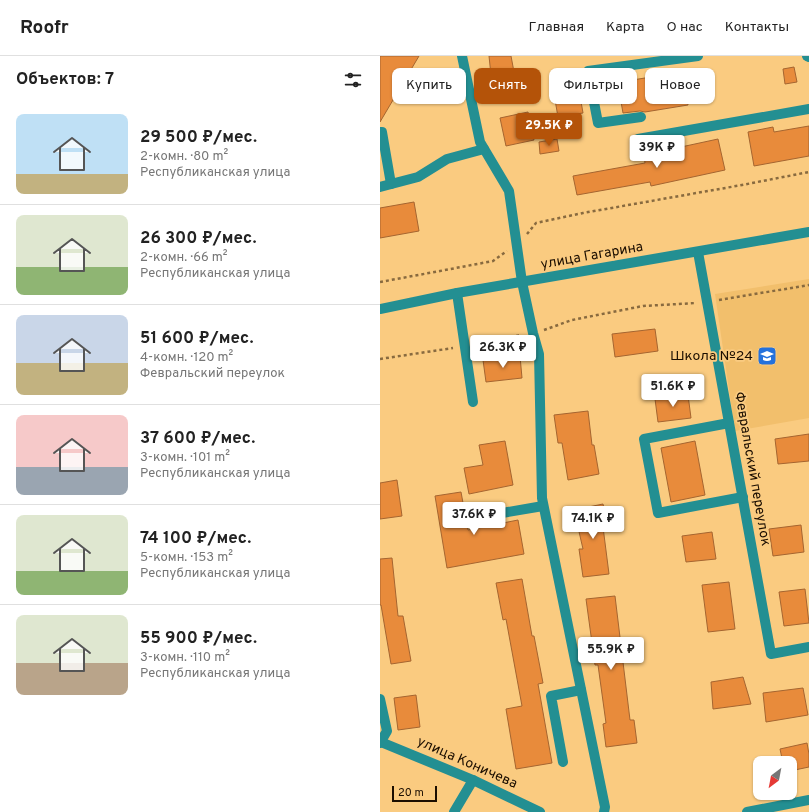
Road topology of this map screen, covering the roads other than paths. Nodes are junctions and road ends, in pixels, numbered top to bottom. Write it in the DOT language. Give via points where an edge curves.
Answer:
graph roads {
  1 [pos="462,56"];
  2 [pos="698,56"];
  3 [pos="809,108"];
  4 [pos="641,117"];
  5 [pos="380,132"];
  6 [pos="638,139"];
  7 [pos="484,149"];
  8 [pos="391,184"];
  9 [pos="380,187"];
  10 [pos="809,232"];
  11 [pos="698,252"];
  12 [pos="522,282"];
  13 [pos="457,293"];
  14 [pos="380,309"];
  15 [pos="473,402"];
  16 [pos="729,423"];
  17 [pos="743,497"];
  18 [pos="543,506"];
  19 [pos="485,516"];
  20 [pos="809,647"];
  21 [pos="581,690"];
  22 [pos="380,699"];
  23 [pos="380,743"];
  24 [pos="563,762"];
  25 [pos="473,780"];
  26 [pos="809,800"];
  27 [pos="454,812"];
  28 [pos="540,812"];
  29 [pos="604,812"];
  30 [pos="747,812"];
  1 -- 7 [label="street" via="480,142"];
  2 -- 4 [label="street" via="588,71 598,123"];
  3 -- 6 [label="street"];
  5 -- 8 [label="street"];
  7 -- 8 [label="street" via="446,159 418,177"];
  7 -- 12 [label="street" via="509,191"];
  8 -- 9 [label="street"];
  10 -- 11 [label="street, улица Гагарина"];
  11 -- 12 [label="street, улица Гагарина"];
  11 -- 16 [label="street, Февральский переулок"];
  12 -- 13 [label="street, улица Гагарина"];
  12 -- 18 [label="street" via="539,354"];
  13 -- 14 [label="street, улица Гагарина"];
  13 -- 15 [label="street"];
  16 -- 17 [label="street, Февральский переулок"];
  16 -- 17 [label="street" via="644,439 658,514"];
  17 -- 20 [label="street, Февральский переулок" via="771,654"];
  18 -- 19 [label="street"];
  18 -- 21 [label="street"];
  21 -- 24 [label="street" via="551,696"];
  21 -- 29 [label="street"];
  22 -- 23 [label="street" via="387,731"];
  23 -- 25 [label="street, улица Коничева"];
  25 -- 27 [label="street"];
  25 -- 28 [label="street, улица Коничева"];
  26 -- 30 [label="street"];
}
